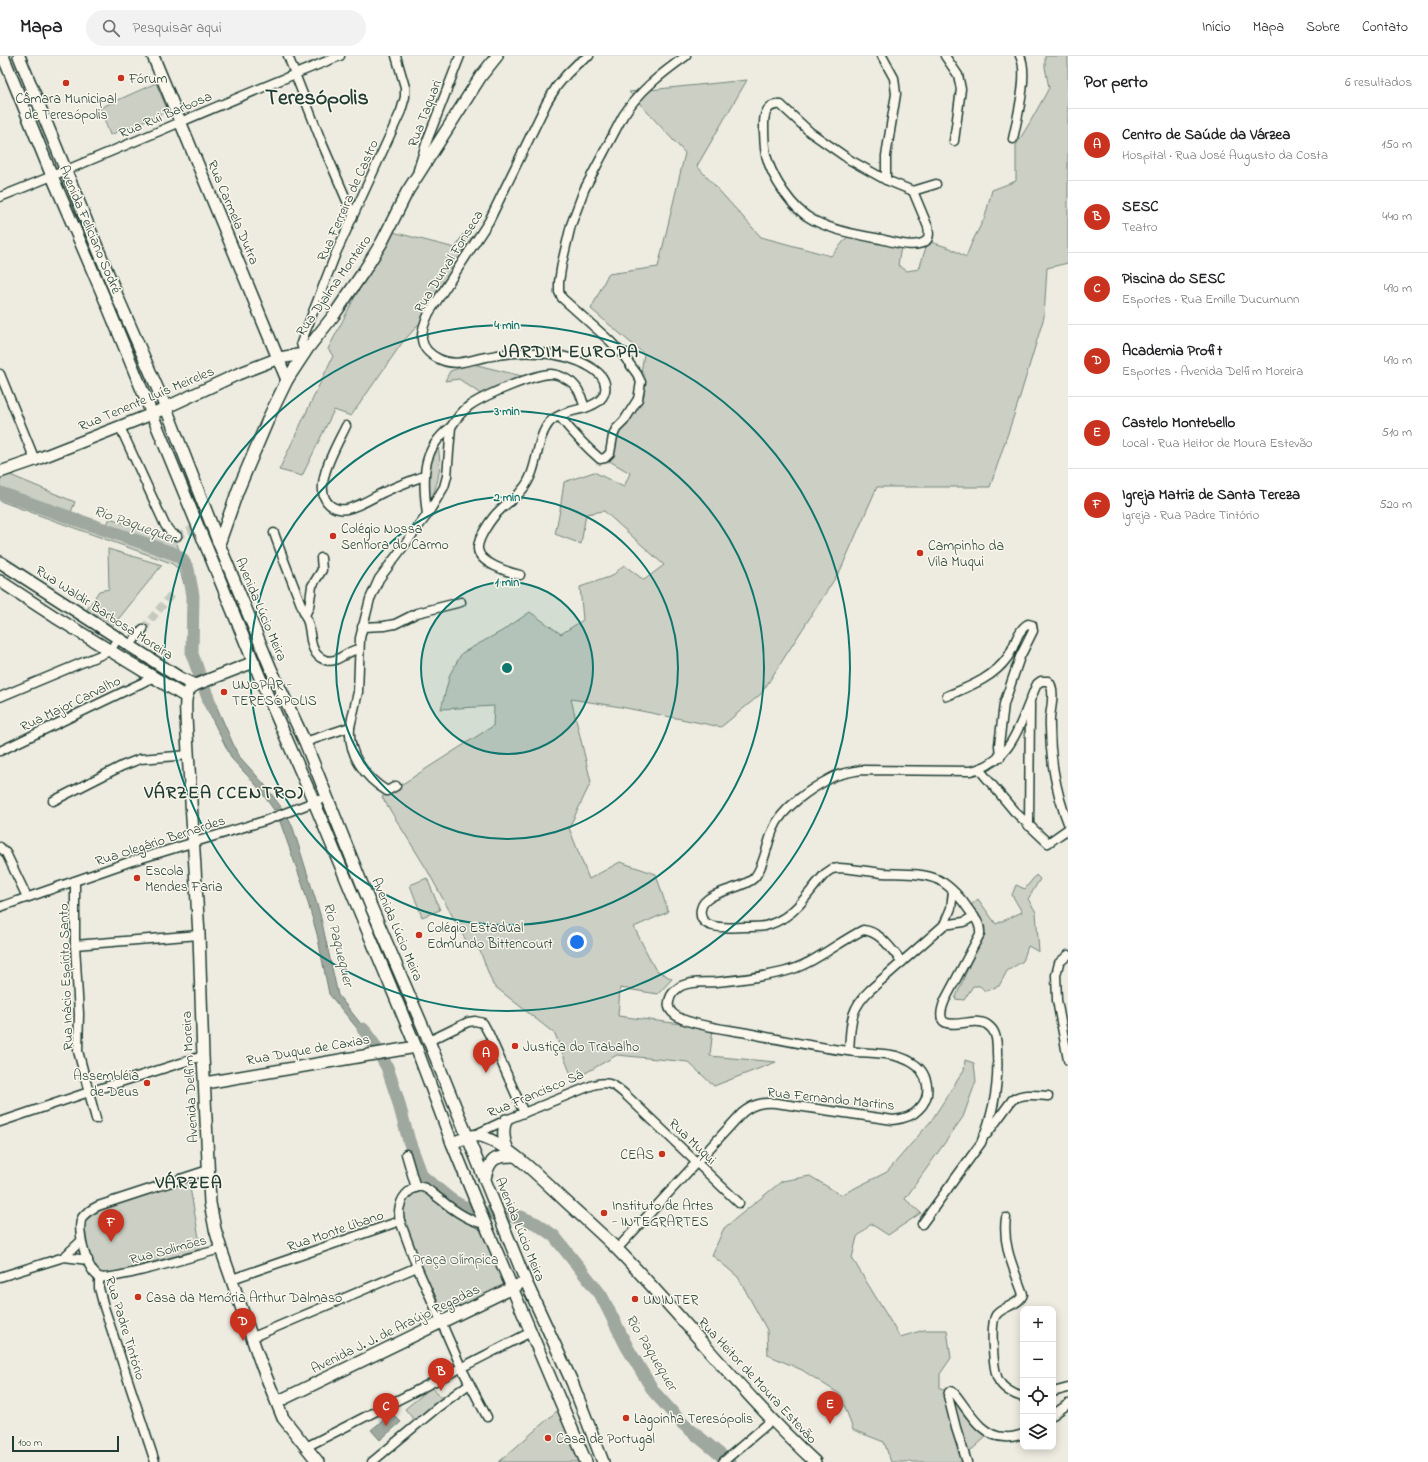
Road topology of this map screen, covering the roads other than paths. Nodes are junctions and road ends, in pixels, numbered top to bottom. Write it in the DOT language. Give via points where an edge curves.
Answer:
graph roads {
  1 [pos="3,56"];
  2 [pos="19,56"];
  3 [pos="153,56"];
  4 [pos="288,56"];
  5 [pos="340,56"];
  6 [pos="396,56"];
  7 [pos="460,56"];
  8 [pos="498,56"];
  9 [pos="589,56"];
  10 [pos="686,56"];
  11 [pos="882,56"];
  12 [pos="945,56"];
  13 [pos="1020,56"];
  14 [pos="295,73"];
  15 [pos="180,121"];
  16 [pos="1013,139"];
  17 [pos="954,141"];
  18 [pos="66,171"];
  19 [pos="52,176"];
  20 [pos="415,180"];
  21 [pos="886,180"];
  22 [pos="936,184"];
  23 [pos="913,191"];
  24 [pos="0,196"];
  25 [pos="353,215"];
  26 [pos="118,298"];
  27 [pos="106,302"];
  28 [pos="306,351"];
  29 [pos="279,358"];
  30 [pos="0,374"];
  31 [pos="287,380"];
  32 [pos="166,408"];
  33 [pos="585,408"];
  34 [pos="152,414"];
  35 [pos="559,416"];
  36 [pos="346,426"];
  37 [pos="120,427"];
  38 [pos="451,427"];
  39 [pos="35,460"];
  40 [pos="0,472"];
  41 [pos="424,476"];
  42 [pos="427,515"];
  43 [pos="274,533"];
  44 [pos="177,536"];
  45 [pos="219,544"];
  46 [pos="321,558"];
  47 [pos="0,562"];
  48 [pos="520,575"];
  49 [pos="0,581"];
  50 [pos="461,602"];
  51 [pos="64,603"];
  52 [pos="305,615"];
  53 [pos="55,617"];
  54 [pos="362,627"];
  55 [pos="143,629"];
  56 [pos="118,638"];
  57 [pos="129,646"];
  58 [pos="359,649"];
  59 [pos="110,651"];
  60 [pos="254,662"];
  61 [pos="152,678"];
  62 [pos="180,678"];
  63 [pos="197,684"];
  64 [pos="173,690"];
  65 [pos="947,696"];
  66 [pos="0,697"];
  67 [pos="186,697"];
  68 [pos="1030,701"];
  69 [pos="350,726"];
  70 [pos="305,742"];
  71 [pos="0,751"];
  72 [pos="189,755"];
  73 [pos="1000,757"];
  74 [pos="979,769"];
  75 [pos="396,786"];
  76 [pos="327,797"];
  77 [pos="53,801"];
  78 [pos="314,802"];
  79 [pos="1068,823"];
  80 [pos="1029,826"];
  81 [pos="1068,829"];
  82 [pos="194,843"];
  83 [pos="0,847"];
  84 [pos="75,881"];
  85 [pos="953,892"];
  86 [pos="27,897"];
  87 [pos="0,907"];
  88 [pos="974,916"];
  89 [pos="944,925"];
  90 [pos="199,935"];
  91 [pos="75,945"];
  92 [pos="1068,955"];
  93 [pos="902,962"];
  94 [pos="429,1041"];
  95 [pos="416,1047"];
  96 [pos="849,1051"];
  97 [pos="203,1056"];
  98 [pos="1068,1060"];
  99 [pos="205,1083"];
  100 [pos="88,1092"];
  101 [pos="1048,1096"];
  102 [pos="628,1097"];
  103 [pos="524,1113"];
  104 [pos="96,1119"];
  105 [pos="506,1120"];
  106 [pos="0,1122"];
  107 [pos="471,1136"];
  108 [pos="452,1143"];
  109 [pos="981,1143"];
  110 [pos="511,1153"];
  111 [pos="406,1154"];
  112 [pos="696,1163"];
  113 [pos="208,1170"];
  114 [pos="485,1178"];
  115 [pos="416,1188"];
  116 [pos="739,1203"];
  117 [pos="1006,1218"];
  118 [pos="400,1221"];
  119 [pos="484,1221"];
  120 [pos="922,1224"];
  121 [pos="82,1241"];
  122 [pos="221,1249"];
  123 [pos="617,1249"];
  124 [pos="64,1257"];
  125 [pos="88,1260"];
  126 [pos="417,1267"];
  127 [pos="0,1277"];
  128 [pos="99,1277"];
  129 [pos="232,1279"];
  130 [pos="526,1282"];
  131 [pos="512,1288"];
  132 [pos="441,1322"];
  133 [pos="531,1332"];
  134 [pos="253,1337"];
  135 [pos="461,1367"];
  136 [pos="469,1384"];
  137 [pos="1068,1388"];
  138 [pos="1056,1391"];
  139 [pos="1020,1396"];
  140 [pos="277,1402"];
  141 [pos="1068,1404"];
  142 [pos="1054,1414"];
  143 [pos="487,1417"];
  144 [pos="772,1420"];
  145 [pos="1020,1435"];
  146 [pos="306,1447"];
  147 [pos="155,1462"];
  148 [pos="318,1462"];
  149 [pos="372,1462"];
  150 [pos="586,1462"];
  151 [pos="603,1462"];
  152 [pos="723,1462"];
  153 [pos="815,1462"];
  154 [pos="967,1462"];
  1 -- 19 [label="main road, Avenida Feliciano Sodré"];
  2 -- 18 [label="main road, Avenida Feliciano Sodré"];
  3 -- 15 [label="main road, Rua Carmela Dutra"];
  4 -- 14 [label="street"];
  5 -- 14 [label="street, Rua Rui Barbosa"];
  6 -- 25 [label="street, Rua Ferreira de Castro" via="405,87 405,97 398,118"];
  7 -- 20 [label="street, Rua Taquari" via="427,141"];
  8 -- 20 [label="main road, Rua Djalma Monteiro" via="481,76"];
  9 -- 33 [label="street, Rua Durval Fonseca" via="566,75 547,102 489,221 429,313 422,327 421,337 428,352 438,359 451,363 503,354 542,353 568,357 584,363 601,375 605,386 602,398"];
  10 -- 35 [label="street" via="648,86 630,104 623,116 581,197 566,243 559,282 559,292 567,304 610,341 637,374 641,382 638,399 628,417 616,430 610,453 605,458 600,459"];
  11 -- 21 [label="street" via="894,78 896,94 886,156"];
  12 -- 17 [label="street" via="958,75 961,89"];
  13 -- 16 [label="street" via="1023,60 1024,76"];
  14 -- 15 [label="street, Rua Rui Barbosa"];
  14 -- 25 [label="street"];
  15 -- 18 [label="street, Rua Rui Barbosa"];
  15 -- 29 [label="main road, Rua Carmela Dutra"];
  18 -- 19 [label="street, Rua Rui Barbosa"];
  18 -- 26 [label="main road, Avenida Feliciano Sodré"];
  19 -- 24 [label="street, Rua Rui Barbosa"];
  19 -- 27 [label="main road, Avenida Feliciano Sodré"];
  20 -- 28 [label="main road, Rua Djalma Monteiro" via="364,271"];
  21 -- 23 [label="street"];
  21 -- 23 [label="street" via="850,160 810,132 781,105 771,106 766,111 766,155 795,207 814,221 866,236 918,244 925,241 930,233"];
  22 -- 23 [label="street"];
  25 -- 28 [label="street, Rua Ferreira de Castro" via="301,343"];
  26 -- 27 [label="main road"];
  26 -- 32 [label="main road, Avenida Feliciano Sodré"];
  27 -- 34 [label="main road, Avenida Feliciano Sodré"];
  28 -- 29 [label="main road, Rua Tenente Luís Meireles"];
  28 -- 31 [label="main road, Rua Djalma Monteiro"];
  29 -- 31 [label="main road, Rua Carmela Dutra"];
  29 -- 32 [label="main road, Rua Tenente Luís Meireles"];
  30 -- 39 [label="street"];
  31 -- 45 [label="main road, Rua Djalma Monteiro" via="240,484"];
  32 -- 34 [label="main road, Rua Tenente Luís Meireles"];
  32 -- 45 [label="main road, Avenida Lúcio Meira"];
  33 -- 35 [label="street, Rua Durval Fonseca"];
  33 -- 38 [label="street" via="578,390 570,381 552,374 482,398 460,414"];
  34 -- 37 [label="main road, Rua Tenente Luís Meireles"];
  34 -- 60 [label="main road, Avenida Lúcio Meira"];
  35 -- 48 [label="street" via="550,421 545,429 530,480 493,517 478,544 483,559 498,568"];
  36 -- 41 [label="street" via="322,483 323,496 334,508 350,508"];
  37 -- 39 [label="main road, Rua Tenente Luís Meireles"];
  37 -- 44 [label="street" via="165,525 170,533"];
  38 -- 41 [label="street" via="434,443"];
  38 -- 42 [label="street" via="445,482"];
  39 -- 40 [label="main road, Rua Tenente Luís Meireles"];
  41 -- 42 [label="street"];
  42 -- 54 [label="street" via="379,579"];
  43 -- 52 [label="street"];
  45 -- 70 [label="main road, Avenida Lúcio Meira" via="271,669"];
  46 -- 52 [label="street" via="322,570 312,586 309,607"];
  47 -- 51 [label="main road, Rua Waldir Barbosa Moreira"];
  49 -- 53 [label="main road, Rua Waldir Barbosa Moreira"];
  50 -- 54 [label="street" via="416,613 395,624"];
  51 -- 53 [label="main road"];
  51 -- 56 [label="main road, Rua Waldir Barbosa Moreira"];
  52 -- 58 [label="street" via="314,650 321,658 334,661 352,650"];
  53 -- 59 [label="main road, Rua Waldir Barbosa Moreira"];
  54 -- 58 [label="street"];
  55 -- 57 [label="street"];
  56 -- 57 [label="main road, Rua Waldir Barbosa Moreira"];
  56 -- 59 [label="street"];
  57 -- 62 [label="main road, Rua Waldir Barbosa Moreira"];
  58 -- 69 [label="street" via="358,692"];
  59 -- 61 [label="main road, Rua Waldir Barbosa Moreira"];
  59 -- 66 [label="street"];
  60 -- 63 [label="main road"];
  60 -- 78 [label="main road, Avenida Lúcio Meira"];
  61 -- 64 [label="main road, Rua Waldir Barbosa Moreira"];
  61 -- 71 [label="street, Rua Major Carvalho"];
  62 -- 63 [label="main road, Rua Waldir Barbosa Moreira"];
  62 -- 64 [label="main road"];
  63 -- 64 [label="street" via="184,690"];
  63 -- 67 [label="main road" via="189,690"];
  64 -- 67 [label="main road, Rua Waldir Barbosa Moreira"];
  65 -- 73 [label="street" via="967,688 995,671 1011,653 1023,628 1028,624 1032,625 1032,631 1004,704"];
  67 -- 72 [label="main road, Avenida Delfim Moreira"];
  68 -- 73 [label="street" via="1012,741"];
  68 -- 79 [label="street" via="1039,682 1045,680 1050,683 1053,755 1061,803"];
  68 -- 80 [label="street"];
  69 -- 70 [label="street"];
  69 -- 75 [label="street" via="354,755 362,770 387,790"];
  70 -- 76 [label="main road, Avenida Lúcio Meira"];
  72 -- 77 [label="street" via="140,759"];
  72 -- 82 [label="main road, Avenida Delfim Moreira"];
  73 -- 74 [label="street"];
  74 -- 80 [label="street"];
  74 -- 85 [label="street" via="959,772 861,770 832,778 791,805 778,820 755,876 741,886 705,900 701,915 704,921 715,927 764,926 775,923 793,911 826,873 839,868 927,876 942,882"];
  76 -- 78 [label="street, Rua Olegário Bernardes"];
  76 -- 94 [label="main road, Avenida Lúcio Meira"];
  78 -- 82 [label="street, Rua Olegário Bernardes"];
  78 -- 95 [label="main road, Avenida Lúcio Meira"];
  80 -- 81 [label="street" via="1048,843"];
  82 -- 84 [label="street, Rua Olegário Bernardes"];
  82 -- 90 [label="main road, Avenida Delfim Moreira"];
  83 -- 86 [label="street" via="6,853"];
  84 -- 86 [label="street, Rua Olegário Bernardes"];
  84 -- 91 [label="street, Rua Inácio Espírito Santo"];
  85 -- 88 [label="street"];
  85 -- 89 [label="street" via="951,908"];
  86 -- 87 [label="street, Rua Olegário Bernardes"];
  88 -- 89 [label="street" via="964,922"];
  88 -- 109 [label="street" via="981,928 980,934 945,1000 941,1015 943,1020 950,1024 984,1023 991,1027 995,1034 997,1089"];
  89 -- 93 [label="street"];
  90 -- 91 [label="street"];
  90 -- 97 [label="main road, Avenida Delfim Moreira"];
  91 -- 100 [label="street, Rua Inácio Espírito Santo" via="79,1014 78,1051"];
  92 -- 98 [label="street" via="1059,964 1056,975 1057,1000"];
  93 -- 96 [label="street" via="870,990 855,1008"];
  93 -- 96 [label="street, Rua Fernando Martins" via="880,937 863,930 795,969 682,986 669,998 670,1011 682,1019"];
  94 -- 103 [label="street" via="468,1022 483,1023"];
  94 -- 107 [label="main road, Avenida Lúcio Meira"];
  95 -- 99 [label="main road, Rua Duque de Caxias"];
  95 -- 108 [label="main road, Avenida Lúcio Meira"];
  96 -- 112 [label="street, Rua Fernando Martins" via="895,1056 914,1064 922,1071 927,1081 927,1093 919,1110 903,1119 893,1120 763,1102 742,1113"];
  97 -- 99 [label="main road, Avenida Delfim Moreira"];
  97 -- 100 [label="street"];
  99 -- 113 [label="main road, Avenida Delfim Moreira"];
  100 -- 104 [label="street, Rua Inácio Espírito Santo"];
  100 -- 106 [label="street"];
  101 -- 109 [label="street" via="1031,1095 1012,1100"];
  102 -- 103 [label="street, Rua Francisco Sá" via="614,1085 602,1083"];
  102 -- 112 [label="street, Rua Muqui"];
  103 -- 105 [label="street, Rua Francisco Sá"];
  105 -- 107 [label="street, Rua Francisco Sá"];
  105 -- 110 [label="main road" via="503,1137"];
  107 -- 108 [label="main road, Rua Francisco Sá"];
  107 -- 110 [label="main road, Rua Heitor de Moura Estevão" via="485,1138"];
  107 -- 114 [label="main road, Avenida Lúcio Meira"];
  108 -- 119 [label="main road, Avenida Lúcio Meira"];
  109 -- 120 [label="street"];
  110 -- 114 [label="main road" via="494,1159"];
  110 -- 123 [label="main road, Rua Heitor de Moura Estevão"];
  111 -- 115 [label="street"];
  112 -- 116 [label="street, Rua Muqui"];
  112 -- 123 [label="street, Rua Fernando Martins"];
  113 -- 121 [label="street, Rua Padre Tintório" via="90,1210 80,1222"];
  113 -- 122 [label="main road, Avenida Delfim Moreira" via="210,1203"];
  114 -- 130 [label="main road, Avenida Lúcio Meira"];
  115 -- 118 [label="street, Rua Monte Líbano" via="403,1199 400,1206"];
  115 -- 119 [label="street" via="424,1188 472,1220"];
  117 -- 139 [label="street" via="1005,1239 1023,1294 995,1317 993,1353 998,1380 1011,1392"];
  118 -- 126 [label="street"];
  118 -- 129 [label="street, Rua Monte Líbano"];
  119 -- 131 [label="main road, Avenida Lúcio Meira"];
  121 -- 124 [label="street"];
  121 -- 125 [label="street, Rua Padre Tintório"];
  122 -- 128 [label="street, Rua Solimões" via="119,1276"];
  122 -- 129 [label="main road, Avenida Delfim Moreira"];
  123 -- 144 [label="main road, Rua Heitor de Moura Estevão"];
  124 -- 125 [label="street"];
  124 -- 127 [label="street"];
  125 -- 128 [label="street, Rua Padre Tintório" via="91,1269"];
  126 -- 132 [label="street"];
  126 -- 134 [label="street"];
  128 -- 147 [label="street, Rua Padre Tintório" via="104,1307"];
  129 -- 134 [label="main road, Avenida Delfim Moreira"];
  130 -- 131 [label="main road, Avenida J. J. de Araújo Regadas"];
  130 -- 151 [label="main road, Avenida Lúcio Meira" via="572,1382"];
  131 -- 132 [label="main road, Avenida J. J. de Araújo Regadas"];
  131 -- 133 [label="main road, Avenida Lúcio Meira"];
  132 -- 135 [label="street"];
  132 -- 140 [label="main road, Avenida J. J. de Araújo Regadas"];
  133 -- 135 [label="street"];
  133 -- 150 [label="main road, Avenida Lúcio Meira"];
  134 -- 140 [label="main road, Avenida Delfim Moreira"];
  135 -- 136 [label="street"];
  135 -- 146 [label="street"];
  136 -- 143 [label="street"];
  136 -- 149 [label="street"];
  137 -- 138 [label="street"];
  140 -- 146 [label="main road, Avenida Delfim Moreira" via="285,1421"];
  141 -- 142 [label="street"];
  144 -- 152 [label="street"];
  144 -- 153 [label="main road, Rua Heitor de Moura Estevão"];
  145 -- 154 [label="street" via="1004,1438 987,1432 955,1394 952,1391 948,1392"];
  146 -- 148 [label="main road, Avenida Delfim Moreira"];
}
